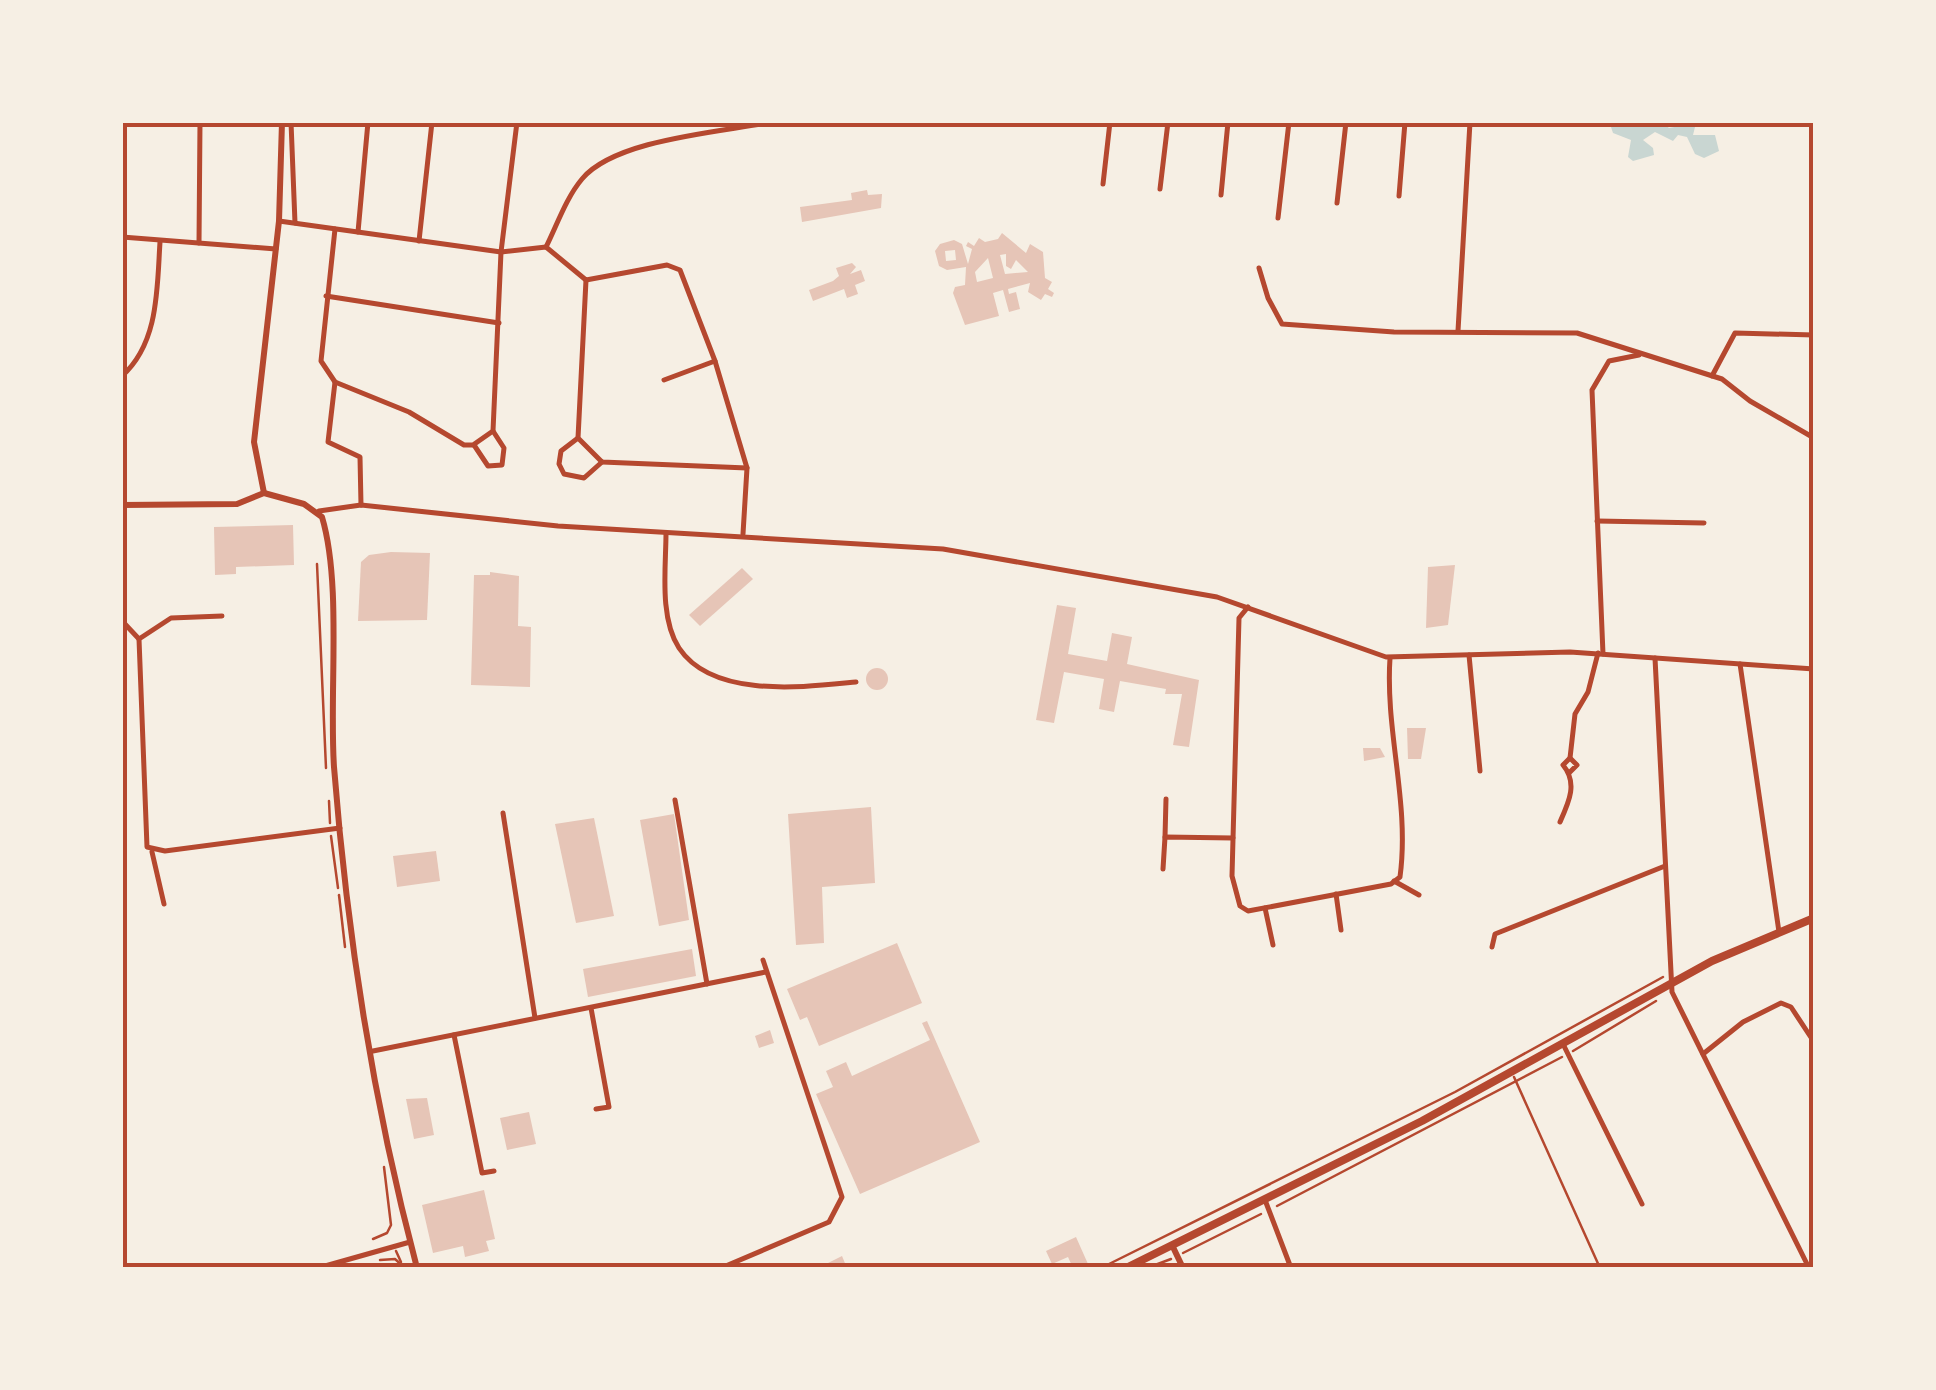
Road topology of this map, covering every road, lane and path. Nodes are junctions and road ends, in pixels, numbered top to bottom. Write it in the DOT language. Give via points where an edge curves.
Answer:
graph roads {
  1 [pos="200,122"];
  2 [pos="282,122"];
  3 [pos="291,122"];
  4 [pos="368,122"];
  5 [pos="432,122"];
  6 [pos="517,122"];
  7 [pos="772,122"];
  8 [pos="1110,122"];
  9 [pos="1168,122"];
  10 [pos="1228,122"];
  11 [pos="1289,122"];
  12 [pos="1346,122"];
  13 [pos="1405,122"];
  14 [pos="1470,122"];
  15 [pos="1103,184"];
  16 [pos="1160,189"];
  17 [pos="1221,195"];
  18 [pos="1399,196"];
  19 [pos="1337,202"];
  20 [pos="1278,218"];
  21 [pos="279,220"];
  22 [pos="295,223"];
  23 [pos="335,228"];
  24 [pos="358,232"];
  25 [pos="122,237"];
  26 [pos="419,241"];
  27 [pos="160,242"];
  28 [pos="199,243"];
  29 [pos="546,247"];
  30 [pos="276,249"];
  31 [pos="502,252"];
  32 [pos="1260,268"];
  33 [pos="586,280"];
  34 [pos="326,296"];
  35 [pos="498,322"];
  36 [pos="1458,330"];
  37 [pos="1814,335"];
  38 [pos="1642,355"];
  39 [pos="715,361"];
  40 [pos="122,376"];
  41 [pos="1712,376"];
  42 [pos="664,380"];
  43 [pos="335,382"];
  44 [pos="493,431"];
  45 [pos="578,438"];
  46 [pos="1814,438"];
  47 [pos="473,444"];
  48 [pos="602,462"];
  49 [pos="747,468"];
  50 [pos="264,493"];
  51 [pos="362,504"];
  52 [pos="122,505"];
  53 [pos="319,511"];
  54 [pos="1596,521"];
  55 [pos="1704,523"];
  56 [pos="666,532"];
  57 [pos="744,534"];
  58 [pos="1248,607"];
  59 [pos="222,616"];
  60 [pos="124,623"];
  61 [pos="139,639"];
  62 [pos="1601,654"];
  63 [pos="1470,655"];
  64 [pos="1390,658"];
  65 [pos="1655,658"];
  66 [pos="1740,664"];
  67 [pos="1814,670"];
  68 [pos="856,682"];
  69 [pos="1480,771"];
  70 [pos="1166,799"];
  71 [pos="675,800"];
  72 [pos="504,813"];
  73 [pos="1560,822"];
  74 [pos="340,828"];
  75 [pos="1164,836"];
  76 [pos="1233,838"];
  77 [pos="152,852"];
  78 [pos="1665,866"];
  79 [pos="1163,868"];
  80 [pos="1397,879"];
  81 [pos="1336,894"];
  82 [pos="1418,895"];
  83 [pos="164,904"];
  84 [pos="1265,908"];
  85 [pos="1814,918"];
  86 [pos="1341,930"];
  87 [pos="1779,932"];
  88 [pos="1273,945"];
  89 [pos="1492,947"];
  90 [pos="763,960"];
  91 [pos="766,972"];
  92 [pos="1670,973"];
  93 [pos="707,984"];
  94 [pos="1671,986"];
  95 [pos="1656,1002"];
  96 [pos="591,1008"];
  97 [pos="535,1018"];
  98 [pos="454,1035"];
  99 [pos="1814,1042"];
  100 [pos="1564,1046"];
  101 [pos="1580,1046"];
  102 [pos="373,1051"];
  103 [pos="1703,1054"];
  104 [pos="1557,1060"];
  105 [pos="1517,1083"];
  106 [pos="596,1109"];
  107 [pos="383,1158"];
  108 [pos="494,1171"];
  109 [pos="1265,1200"];
  110 [pos="1642,1204"];
  111 [pos="1275,1207"];
  112 [pos="1265,1212"];
  113 [pos="373,1239"];
  114 [pos="410,1242"];
  115 [pos="1172,1245"];
  116 [pos="1182,1253"];
  117 [pos="1170,1259"];
  118 [pos="380,1260"];
  119 [pos="318,1268"];
  120 [pos="405,1268"];
  121 [pos="417,1268"];
  122 [pos="722,1268"];
  123 [pos="1101,1268"];
  124 [pos="1126,1268"];
  125 [pos="1147,1268"];
  126 [pos="1183,1268"];
  127 [pos="1291,1268"];
  128 [pos="1600,1268"];
  129 [pos="1809,1268"];
  1 -- 28 [label="street"];
  2 -- 21 [label="main road"];
  3 -- 22 [label="street"];
  4 -- 24 [label="street"];
  5 -- 26 [label="street"];
  6 -- 31 [label="street"];
  7 -- 29 [label="street" via="605,160 583,178"];
  8 -- 15 [label="street"];
  9 -- 16 [label="street"];
  10 -- 17 [label="street"];
  11 -- 20 [label="street"];
  12 -- 19 [label="street"];
  13 -- 18 [label="street"];
  14 -- 36 [label="street"];
  21 -- 22 [label="street"];
  21 -- 30 [label="main road"];
  22 -- 23 [label="street"];
  23 -- 24 [label="street"];
  23 -- 34 [label="street"];
  24 -- 26 [label="street"];
  25 -- 27 [label="street"];
  26 -- 31 [label="street"];
  27 -- 28 [label="street"];
  27 -- 40 [label="street" via="146,347"];
  28 -- 30 [label="street"];
  29 -- 31 [label="street"];
  29 -- 33 [label="street"];
  30 -- 50 [label="main road" via="254,442"];
  31 -- 35 [label="street"];
  32 -- 36 [label="street" via="1282,324"];
  33 -- 39 [label="street" via="675,266"];
  33 -- 45 [label="street"];
  34 -- 35 [label="street"];
  34 -- 43 [label="street" via="322,361"];
  35 -- 44 [label="street"];
  36 -- 38 [label="street" via="1577,333"];
  37 -- 41 [label="street" via="1734,333"];
  38 -- 41 [label="street"];
  38 -- 54 [label="street" via="1609,362 1592,390"];
  39 -- 42 [label="street"];
  39 -- 49 [label="street"];
  41 -- 46 [label="street"];
  43 -- 47 [label="street"];
  43 -- 51 [label="street" via="328,442 360,457"];
  44 -- 47 [label="street"];
  44 -- 47 [label="street" via="504,448 502,465 488,466"];
  45 -- 48 [label="street"];
  45 -- 48 [label="street" via="561,451 564,474 584,478"];
  48 -- 49 [label="street"];
  49 -- 57 [label="street"];
  50 -- 52 [label="main road" via="237,504"];
  50 -- 53 [label="main road"];
  51 -- 53 [label="street"];
  51 -- 56 [label="street"];
  53 -- 74 [label="main road" via="328,546"];
  54 -- 55 [label="street"];
  54 -- 62 [label="street"];
  56 -- 57 [label="street"];
  56 -- 68 [label="street" via="671,628 697,666 764,684"];
  57 -- 58 [label="street" via="944,549"];
  58 -- 64 [label="street"];
  58 -- 76 [label="street" via="1239,618"];
  59 -- 61 [label="street" via="171,618"];
  60 -- 61 [label="street"];
  61 -- 77 [label="street" via="145,840"];
  62 -- 63 [label="street"];
  62 -- 65 [label="street"];
  62 -- 73 [label="street" via="1575,714 1570,758 1577,765"];
  63 -- 64 [label="street"];
  63 -- 69 [label="street"];
  64 -- 80 [label="street" via="1388,722 1401,799"];
  65 -- 66 [label="street"];
  65 -- 78 [label="street"];
  66 -- 67 [label="street"];
  66 -- 87 [label="street"];
  70 -- 75 [label="street"];
  71 -- 93 [label="street"];
  72 -- 97 [label="street"];
  74 -- 77 [label="street"];
  74 -- 102 [label="main road"];
  75 -- 76 [label="street"];
  75 -- 79 [label="street"];
  76 -- 84 [label="street" via="1240,906"];
  77 -- 83 [label="street"];
  78 -- 89 [label="street" via="1494,934"];
  78 -- 92 [label="street"];
  80 -- 81 [label="street"];
  80 -- 82 [label="street"];
  81 -- 84 [label="street"];
  81 -- 86 [label="street"];
  84 -- 88 [label="street"];
  85 -- 87 [label="main road"];
  87 -- 94 [label="main road"];
  90 -- 91 [label="street"];
  91 -- 93 [label="street"];
  91 -- 122 [label="street" via="841,1187 840,1206 817,1229"];
  92 -- 94 [label="street"];
  92 -- 123 [label="path" via="1455,1092"];
  93 -- 96 [label="street"];
  94 -- 100 [label="main road"];
  94 -- 103 [label="street"];
  95 -- 101 [label="path"];
  96 -- 97 [label="street"];
  96 -- 106 [label="street" via="609,1107"];
  97 -- 98 [label="street"];
  98 -- 102 [label="street"];
  98 -- 108 [label="street" via="482,1173"];
  99 -- 103 [label="street" via="1781,1003"];
  100 -- 109 [label="main road"];
  100 -- 110 [label="street"];
  102 -- 114 [label="main road"];
  103 -- 129 [label="street"];
  104 -- 105 [label="path"];
  105 -- 111 [label="path"];
  105 -- 128 [label="path"];
  107 -- 113 [label="path" via="391,1225"];
  109 -- 115 [label="main road"];
  109 -- 127 [label="street"];
  112 -- 116 [label="path"];
  114 -- 119 [label="street"];
  114 -- 121 [label="main road"];
  115 -- 124 [label="main road"];
  115 -- 126 [label="main road"];
  117 -- 125 [label="path"];
  118 -- 120 [label="path" via="395,1259"];
}
